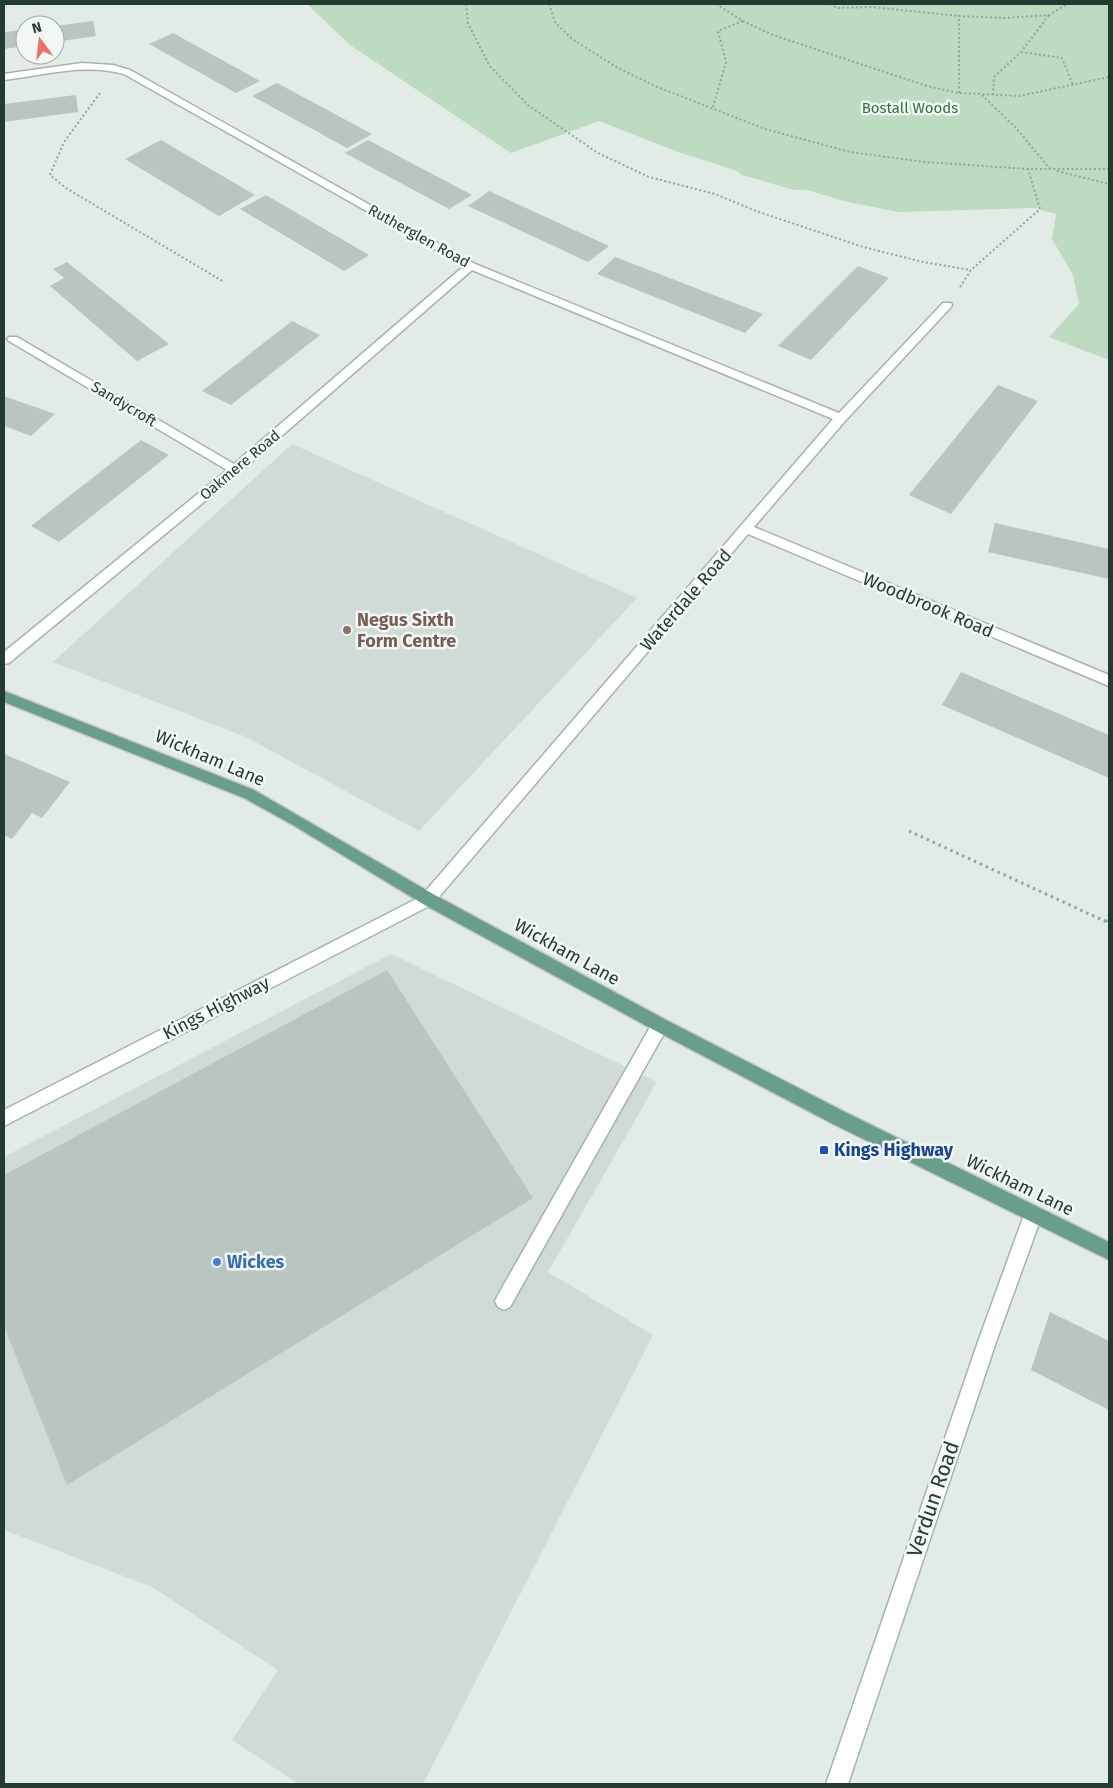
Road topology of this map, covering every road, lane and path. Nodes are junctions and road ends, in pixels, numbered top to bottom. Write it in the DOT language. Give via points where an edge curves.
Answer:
graph roads {
  1 [pos="466,4"];
  2 [pos="549,4"];
  3 [pos="716,4"];
  4 [pos="830,4"];
  5 [pos="1067,4"];
  6 [pos="1049,15"];
  7 [pos="959,16"];
  8 [pos="743,21"];
  9 [pos="1022,52"];
  10 [pos="117,68"];
  11 [pos="4,77"];
  12 [pos="1109,77"];
  13 [pos="1073,85"];
  14 [pos="959,93"];
  15 [pos="982,95"];
  16 [pos="993,95"];
  17 [pos="713,107"];
  18 [pos="1028,169"];
  19 [pos="1050,169"];
  20 [pos="1109,169"];
  21 [pos="1109,184"];
  22 [pos="471,266"];
  23 [pos="971,270"];
  24 [pos="224,282"];
  25 [pos="947,305"];
  26 [pos="13,339"];
  27 [pos="841,418"];
  28 [pos="235,470"];
  29 [pos="748,529"];
  30 [pos="4,659"];
  31 [pos="1109,681"];
  32 [pos="4,696"];
  33 [pos="909,831"];
  34 [pos="428,898"];
  35 [pos="1109,915"];
  36 [pos="1108,922"];
  37 [pos="660,1025"];
  38 [pos="4,1118"];
  39 [pos="1033,1215"];
  40 [pos="1109,1251"];
  41 [pos="504,1301"];
  42 [pos="836,1784"];
  1 -- 23 [label="path" via="468,23 489,65 529,106 598,153 649,177 715,194 863,247"];
  2 -- 18 [label="path" via="556,22 572,39 618,68 765,129 850,152 925,162"];
  3 -- 8 [label="path"];
  4 -- 7 [label="path" via="837,8 872,7"];
  5 -- 6 [label="path"];
  6 -- 7 [label="path" via="1006,18"];
  6 -- 9 [label="path"];
  7 -- 14 [label="path"];
  8 -- 14 [label="path" via="782,38 927,86"];
  8 -- 17 [label="path" via="718,31 726,62"];
  9 -- 13 [label="path" via="1062,58"];
  9 -- 16 [label="path" via="994,77"];
  10 -- 11 [label="street, Rutherglen Road" via="85,66"];
  10 -- 22 [label="street, Rutherglen Road"];
  10 -- 24 [label="path" via="62,147 50,175 66,188"];
  12 -- 13 [label="path"];
  13 -- 16 [label="path" via="1019,96"];
  14 -- 15 [label="path"];
  15 -- 16 [label="path"];
  15 -- 19 [label="path" via="1016,128"];
  18 -- 19 [label="path"];
  18 -- 23 [label="path" via="1040,208"];
  19 -- 20 [label="path"];
  19 -- 21 [label="path"];
  22 -- 27 [label="street, Rutherglen Road"];
  22 -- 28 [label="street, Oakmere Road"];
  23 -- 25 [label="path"];
  25 -- 27 [label="street, Waterdale Road"];
  26 -- 28 [label="street, Sandycroft"];
  27 -- 29 [label="street, Waterdale Road"];
  28 -- 30 [label="street, Oakmere Road"];
  29 -- 31 [label="street, Woodbrook Road"];
  29 -- 34 [label="street, Waterdale Road"];
  32 -- 34 [label="main road, Wickham Lane" via="249,794"];
  33 -- 36 [label="path"];
  34 -- 37 [label="main road, Wickham Lane"];
  34 -- 38 [label="street, Kings Highway"];
  35 -- 36 [label="path"];
  37 -- 39 [label="main road, Wickham Lane"];
  37 -- 41 [label="street"];
  39 -- 40 [label="main road, Wickham Lane"];
  39 -- 42 [label="street, Verdun Road"];
}
